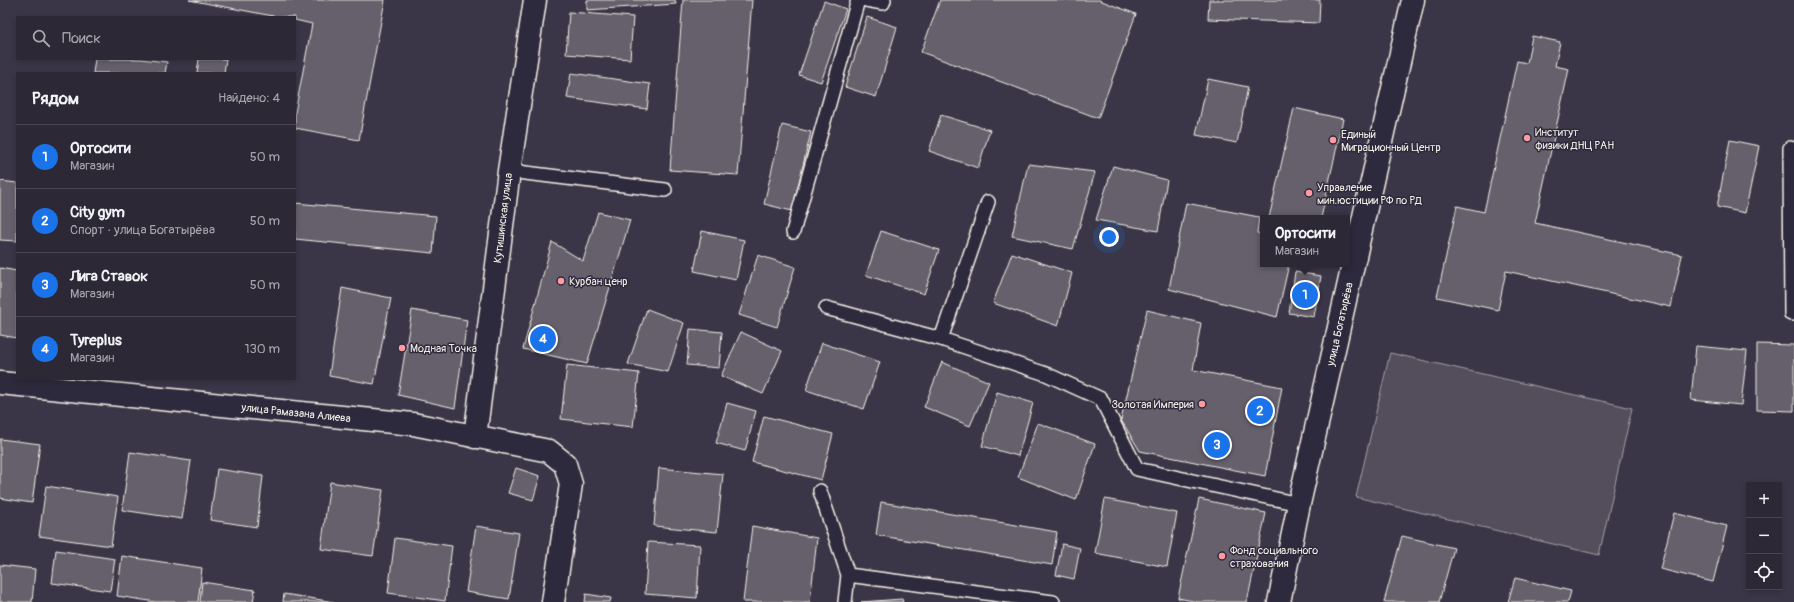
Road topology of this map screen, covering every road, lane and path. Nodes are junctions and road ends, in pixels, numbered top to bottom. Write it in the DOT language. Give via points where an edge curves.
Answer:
graph roads {
  1 [pos="535,0"];
  2 [pos="858,0"];
  3 [pos="866,0"];
  4 [pos="884,0"];
  5 [pos="1413,0"];
  6 [pos="1794,149"];
  7 [pos="509,171"];
  8 [pos="665,190"];
  9 [pos="988,202"];
  10 [pos="793,232"];
  11 [pos="826,308"];
  12 [pos="1794,314"];
  13 [pos="941,339"];
  14 [pos="0,383"];
  15 [pos="475,437"];
  16 [pos="820,491"];
  17 [pos="1299,504"];
  18 [pos="848,575"];
  19 [pos="553,602"];
  20 [pos="845,602"];
  21 [pos="1053,602"];
  22 [pos="1279,602"];
  1 -- 7 [label="street, Кутишинская улица"];
  2 -- 10 [label="lane"];
  3 -- 4 [label="lane" via="884,3"];
  5 -- 17 [label="street, улица Богатырёва"];
  6 -- 12 [label="lane" via="1790,148 1791,314"];
  7 -- 8 [label="lane"];
  7 -- 15 [label="street, Кутишинская улица"];
  9 -- 13 [label="lane"];
  11 -- 13 [label="lane"];
  13 -- 17 [label="lane" via="1046,374 1101,400 1137,469"];
  14 -- 15 [label="street, улица Рамазана Алиева" via="413,424"];
  15 -- 19 [label="street, улица Рамазана Алиева" via="549,451 565,464 571,484"];
  16 -- 18 [label="lane"];
  17 -- 22 [label="street, улица Богатырёва"];
  18 -- 20 [label="lane"];
  18 -- 21 [label="lane"];
}
